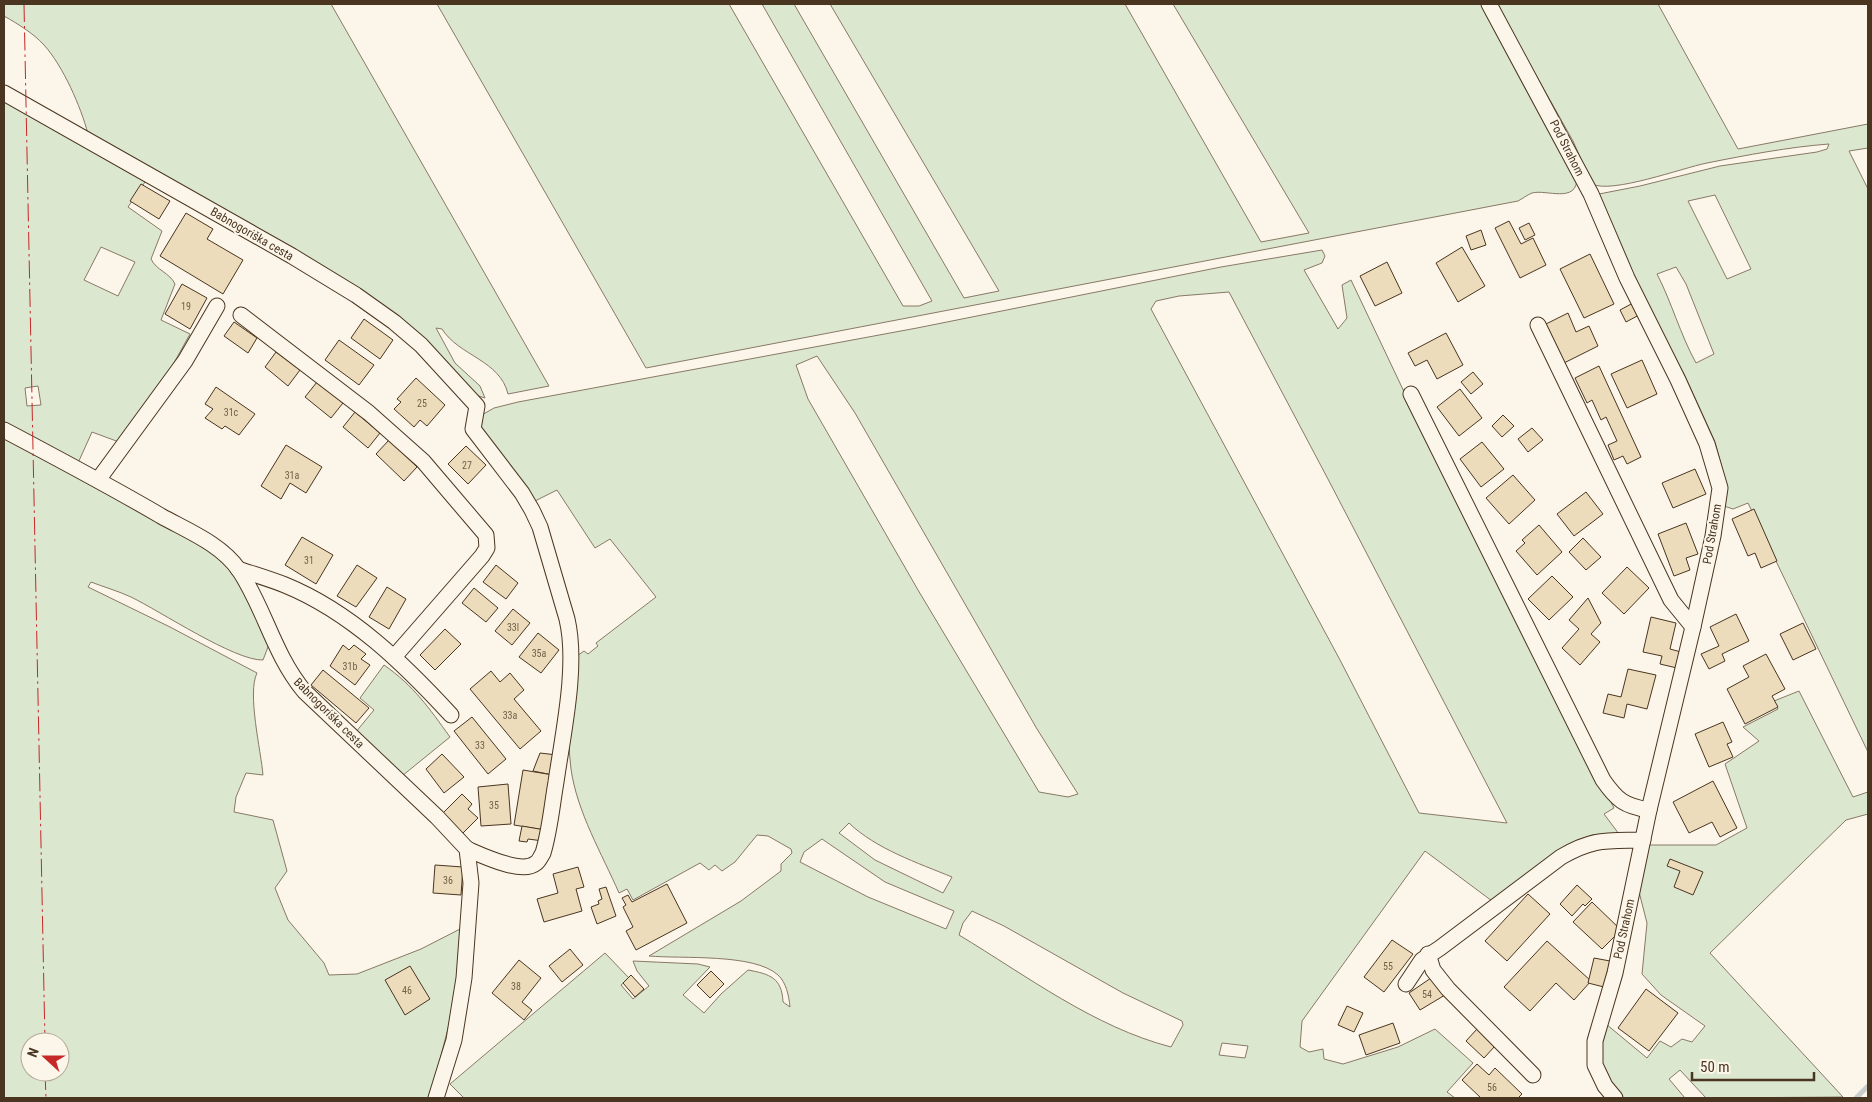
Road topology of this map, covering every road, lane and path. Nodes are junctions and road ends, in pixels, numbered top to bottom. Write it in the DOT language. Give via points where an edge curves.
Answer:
graph roads {
  1 [pos="1488,4"];
  2 [pos="4,93"];
  3 [pos="217,306"];
  4 [pos="241,316"];
  5 [pos="1538,326"];
  6 [pos="1411,394"];
  7 [pos="4,430"];
  8 [pos="98,480"];
  9 [pos="238,569"];
  10 [pos="1693,627"];
  11 [pos="394,657"];
  12 [pos="451,716"];
  13 [pos="1649,810"];
  14 [pos="1643,840"];
  15 [pos="467,849"];
  16 [pos="1428,954"];
  17 [pos="1406,984"];
  18 [pos="1533,1075"];
  19 [pos="436,1098"];
  20 [pos="1615,1098"];
  1 -- 10 [label="street, Pod Strahom" via="1591,194 1627,278 1708,444 1720,488"];
  2 -- 15 [label="street, Babnogoriška cesta" via="356,295 421,346 477,406 473,429 522,493 540,527 569,626 570,665 563,735 543,853 536,864 526,867 496,862"];
  3 -- 8 [label="street" via="185,361"];
  4 -- 11 [label="street" via="369,413 423,461 486,535 487,548 482,556"];
  5 -- 10 [label="street" via="1671,600"];
  6 -- 13 [label="street" via="1603,780 1615,796 1631,807"];
  7 -- 8 [label="street, Babnogoriška cesta"];
  8 -- 9 [label="street, Babnogoriška cesta" via="215,546"];
  9 -- 11 [label="street" via="286,585 318,603 365,632"];
  9 -- 15 [label="street, Babnogoriška cesta" via="291,675"];
  10 -- 13 [label="street, Pod Strahom"];
  11 -- 12 [label="street"];
  13 -- 14 [label="street, Pod Strahom"];
  14 -- 16 [label="street" via="1597,841 1582,845"];
  14 -- 20 [label="street, Pod Strahom" via="1615,973 1596,1041 1595,1065"];
  15 -- 19 [label="street" via="471,884 464,978 454,1040"];
  16 -- 17 [label="street"];
  16 -- 18 [label="street" via="1433,970 1448,989"];
}
